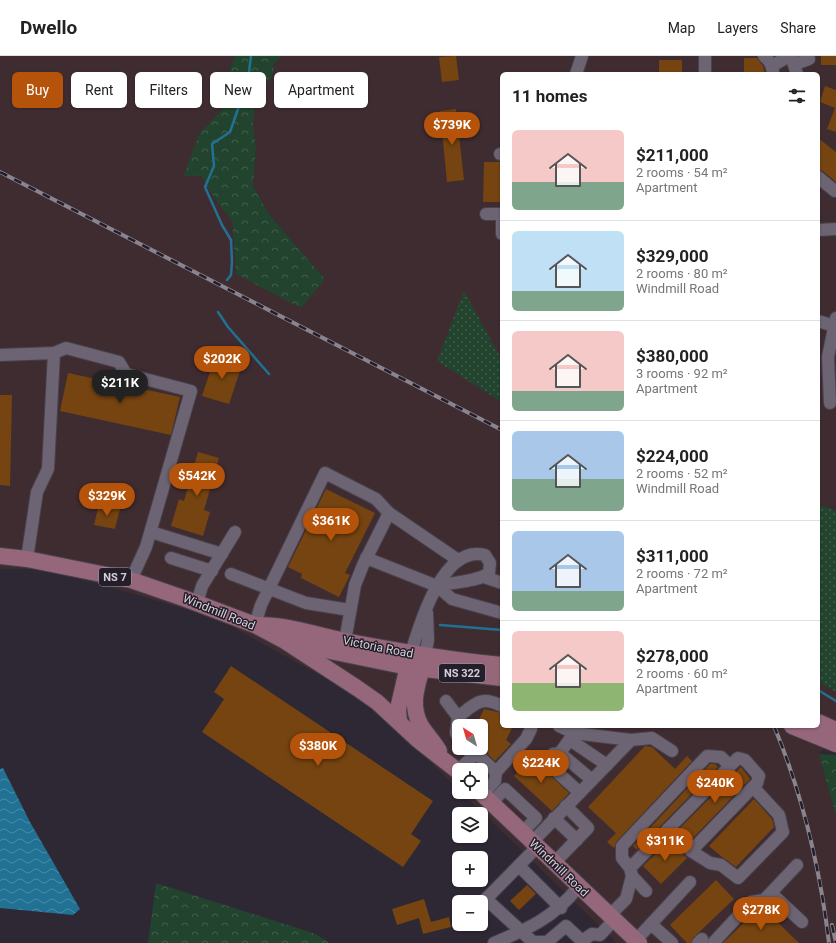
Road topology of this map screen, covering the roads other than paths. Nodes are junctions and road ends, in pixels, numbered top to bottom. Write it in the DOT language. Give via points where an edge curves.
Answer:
graph roads {
  1 [pos="582,56"];
  2 [pos="705,56"];
  3 [pos="764,56"];
  4 [pos="808,56"];
  5 [pos="793,63"];
  6 [pos="577,72"];
  7 [pos="705,72"];
  8 [pos="820,179"];
  9 [pos="835,191"];
  10 [pos="486,214"];
  11 [pos="500,214"];
  12 [pos="836,228"];
  13 [pos="820,230"];
  14 [pos="820,321"];
  15 [pos="835,322"];
  16 [pos="54,354"];
  17 [pos="0,355"];
  18 [pos="830,403"];
  19 [pos="389,513"];
  20 [pos="151,532"];
  21 [pos="235,532"];
  22 [pos="222,554"];
  23 [pos="0,556"];
  24 [pos="172,558"];
  25 [pos="366,558"];
  26 [pos="27,559"];
  27 [pos="458,560"];
  28 [pos="212,571"];
  29 [pos="231,574"];
  30 [pos="484,577"];
  31 [pos="131,580"];
  32 [pos="500,582"];
  33 [pos="437,586"];
  34 [pos="269,590"];
  35 [pos="197,603"];
  36 [pos="350,610"];
  37 [pos="500,612"];
  38 [pos="255,625"];
  39 [pos="285,641"];
  40 [pos="345,641"];
  41 [pos="417,661"];
  42 [pos="500,665"];
  43 [pos="500,678"];
  44 [pos="446,701"];
  45 [pos="500,705"];
  46 [pos="458,717"];
  47 [pos="399,722"];
  48 [pos="820,724"];
  49 [pos="531,728"];
  50 [pos="562,728"];
  51 [pos="799,728"];
  52 [pos="572,736"];
  53 [pos="832,738"];
  54 [pos="631,740"];
  55 [pos="672,751"];
  56 [pos="560,752"];
  57 [pos="468,755"];
  58 [pos="478,755"];
  59 [pos="460,763"];
  60 [pos="607,765"];
  61 [pos="452,766"];
  62 [pos="730,766"];
  63 [pos="452,767"];
  64 [pos="496,772"];
  65 [pos="592,780"];
  66 [pos="752,787"];
  67 [pos="488,791"];
  68 [pos="579,792"];
  69 [pos="486,799"];
  70 [pos="566,806"];
  71 [pos="554,818"];
  72 [pos="668,829"];
  73 [pos="577,840"];
  74 [pos="530,841"];
  75 [pos="691,851"];
  76 [pos="554,863"];
  77 [pos="797,865"];
  78 [pos="519,866"];
  79 [pos="631,872"];
  80 [pos="690,882"];
  81 [pos="578,887"];
  82 [pos="646,891"];
  83 [pos="771,893"];
  84 [pos="557,911"];
  85 [pos="612,918"];
  86 [pos="802,922"];
  87 [pos="651,924"];
  88 [pos="566,926"];
  89 [pos="521,931"];
  90 [pos="534,942"];
  91 [pos="547,942"];
  92 [pos="637,942"];
  93 [pos="704,942"];
  94 [pos="494,943"];
  95 [pos="672,943"];
  1 -- 6 [label="street"];
  2 -- 7 [label="street"];
  3 -- 5 [label="street" via="772,69"];
  4 -- 5 [label="street" via="809,59"];
  8 -- 9 [label="street"];
  10 -- 11 [label="street"];
  12 -- 13 [label="street"];
  14 -- 15 [label="street"];
  15 -- 18 [label="street" via="828,357"];
  16 -- 17 [label="street"];
  16 -- 20 [label="street" via="66,348 119,362 126,374 191,391"];
  16 -- 26 [label="street" via="48,469 37,492"];
  19 -- 25 [label="street"];
  19 -- 27 [label="street"];
  19 -- 34 [label="street" via="376,499 325,473"];
  20 -- 22 [label="street"];
  20 -- 31 [label="street"];
  21 -- 22 [label="street"];
  22 -- 28 [label="street"];
  23 -- 26 [label="main road, Windmill Road / NS 7"];
  24 -- 28 [label="street"];
  25 -- 33 [label="street"];
  25 -- 36 [label="street" via="355,585"];
  26 -- 31 [label="main road, Windmill Road / NS 7"];
  27 -- 30 [label="street" via="467,554 484,555 490,563 489,574"];
  27 -- 33 [label="street"];
  28 -- 35 [label="street" via="202,586"];
  29 -- 34 [label="street"];
  30 -- 32 [label="street"];
  30 -- 33 [label="street"];
  31 -- 35 [label="main road, Windmill Road / NS 7"];
  33 -- 37 [label="street" via="452,599"];
  33 -- 41 [label="street" via="426,608"];
  34 -- 36 [label="street" via="306,603"];
  34 -- 38 [label="street"];
  35 -- 38 [label="main road, Windmill Road / NS 7"];
  36 -- 40 [label="street"];
  38 -- 39 [label="main road, Windmill Road / NS 7"];
  38 -- 40 [label="main road, Victoria Road / NS 7" via="274,624"];
  39 -- 41 [label="main road, Victoria Road / NS 322" via="344,655"];
  39 -- 47 [label="main road, Windmill Road / NS 7" via="357,688"];
  40 -- 41 [label="main road, Victoria Road / NS 7"];
  41 -- 42 [label="main road, Victoria Road / NS 322"];
  41 -- 43 [label="main road, Victoria Road / NS 322"];
  41 -- 47 [label="main road" via="398,709"];
  41 -- 61 [label="main road" via="414,711 422,727"];
  44 -- 46 [label="street"];
  45 -- 46 [label="street" via="484,700"];
  47 -- 63 [label="main road, Windmill Road / NS 7"];
  48 -- 53 [label="main road"];
  49 -- 64 [label="street" via="526,738"];
  50 -- 52 [label="street"];
  51 -- 53 [label="main road"];
  52 -- 54 [label="street"];
  52 -- 56 [label="street"];
  52 -- 60 [label="street"];
  54 -- 55 [label="street" via="652,738"];
  54 -- 60 [label="street"];
  56 -- 65 [label="street"];
  56 -- 68 [label="street" via="545,761"];
  57 -- 59 [label="street"];
  58 -- 64 [label="street"];
  60 -- 65 [label="street"];
  62 -- 66 [label="street" via="738,758 745,760 759,776 757,783"];
  62 -- 72 [label="street"];
  62 -- 79 [label="street" via="721,757 707,756 622,846 622,858"];
  64 -- 67 [label="street" via="495,781"];
  65 -- 68 [label="street"];
  66 -- 75 [label="street"];
  66 -- 75 [label="street" via="779,815 783,832 738,878 721,865"];
  68 -- 70 [label="street"];
  69 -- 74 [label="main road, Windmill Road"];
  70 -- 71 [label="street"];
  70 -- 73 [label="street" via="588,828"];
  71 -- 73 [label="street"];
  71 -- 74 [label="street"];
  72 -- 75 [label="street"];
  72 -- 79 [label="street"];
  73 -- 76 [label="street"];
  74 -- 76 [label="main road, Windmill Road"];
  74 -- 78 [label="street"];
  76 -- 81 [label="main road, Windmill Road"];
  77 -- 83 [label="street"];
  78 -- 84 [label="street"];
  78 -- 89 [label="street" via="486,899"];
  79 -- 82 [label="street"];
  79 -- 85 [label="street" via="626,899"];
  80 -- 87 [label="street"];
  81 -- 84 [label="street"];
  81 -- 85 [label="main road, Windmill Road"];
  83 -- 86 [label="street"];
  83 -- 93 [label="street" via="764,900 751,902"];
  84 -- 88 [label="street"];
  84 -- 89 [label="street"];
  85 -- 88 [label="street" via="600,935 592,934 582,940"];
  85 -- 92 [label="main road, Windmill Road"];
  87 -- 92 [label="street"];
  87 -- 95 [label="street"];
  88 -- 91 [label="street"];
  89 -- 90 [label="street"];
  89 -- 94 [label="street"];
  90 -- 91 [label="street"];
}
